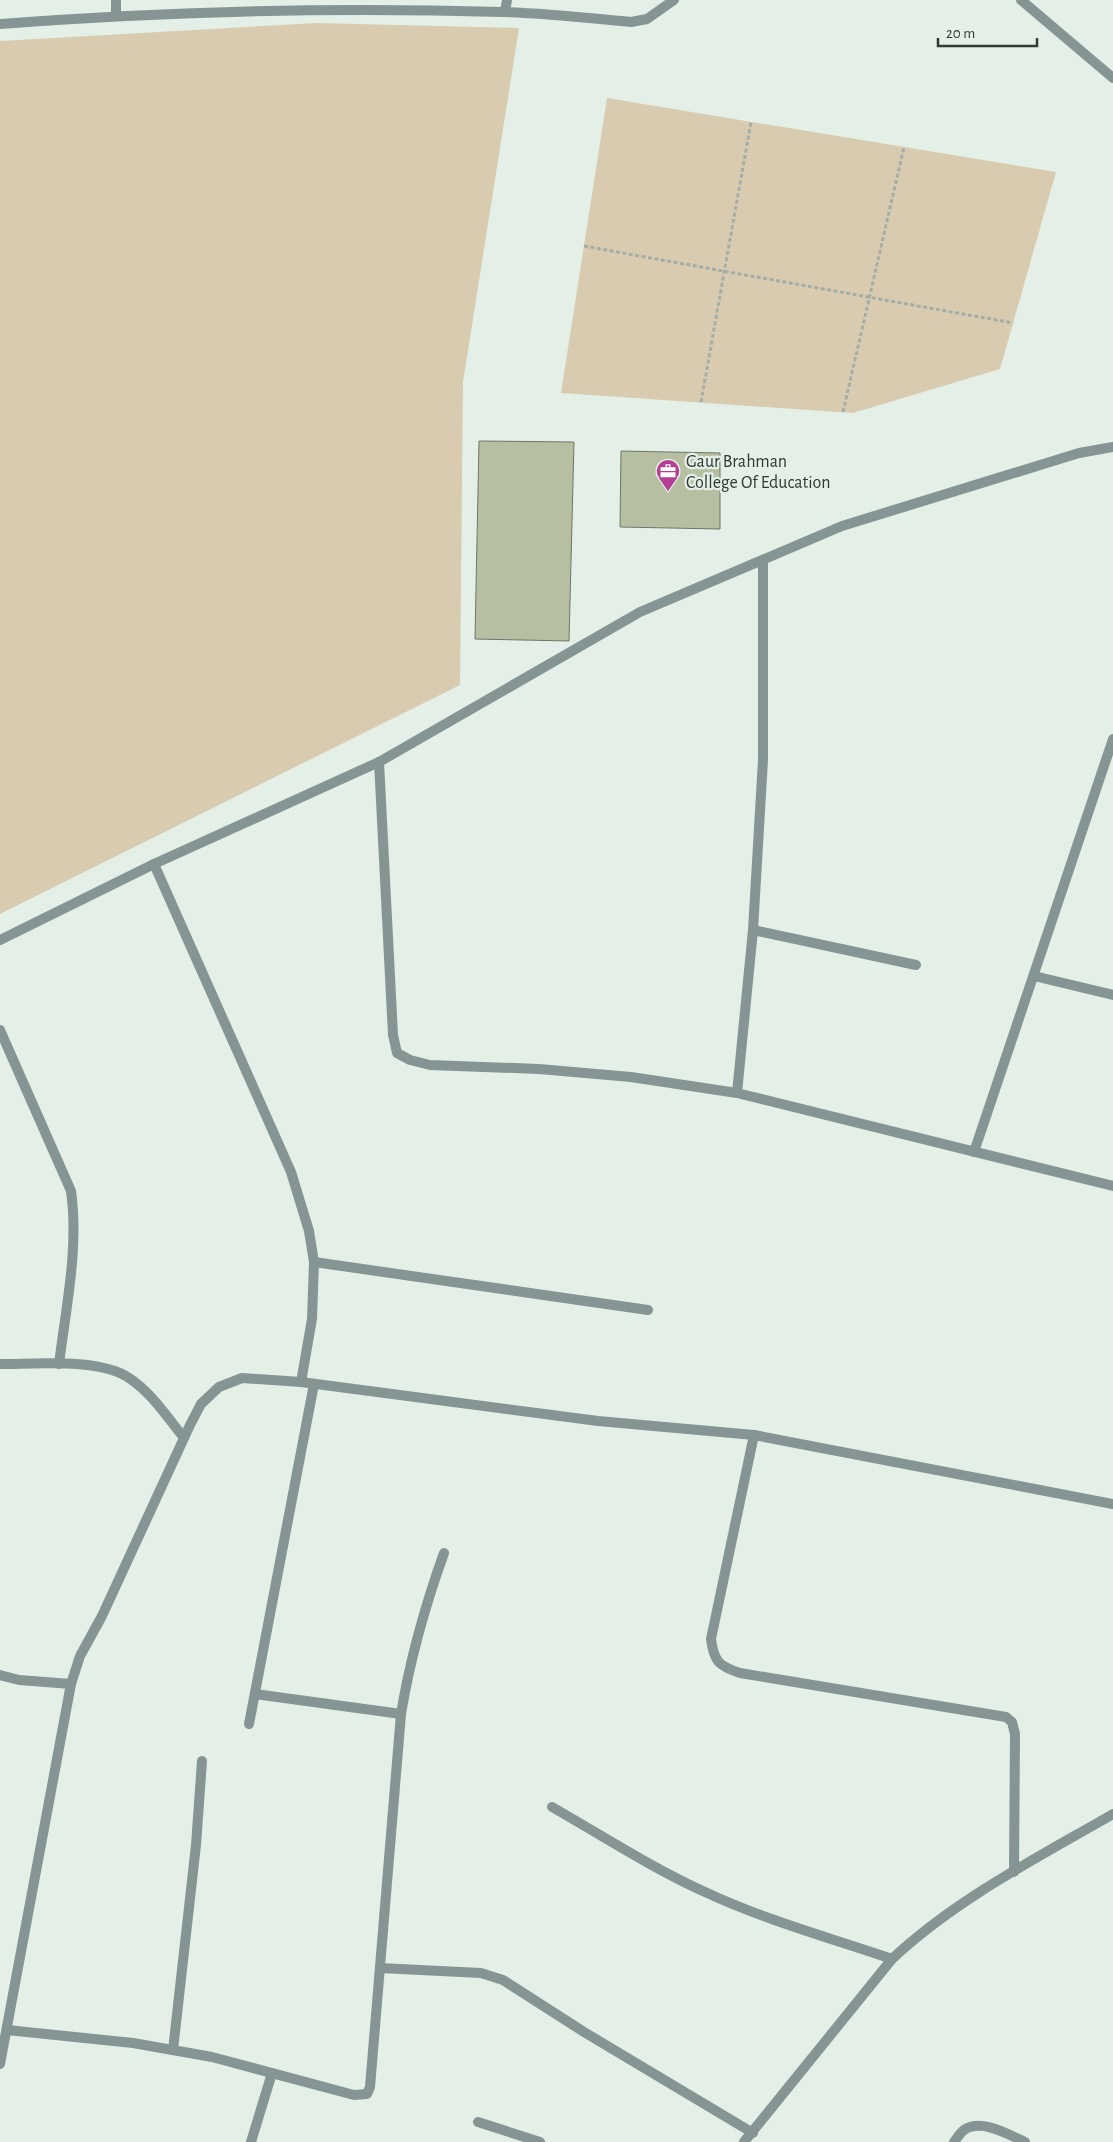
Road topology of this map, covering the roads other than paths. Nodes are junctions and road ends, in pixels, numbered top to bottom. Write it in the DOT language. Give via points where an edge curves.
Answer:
graph roads {
  1 [pos="116,0"];
  2 [pos="507,0"];
  3 [pos="674,0"];
  4 [pos="1021,0"];
  5 [pos="286,5"];
  6 [pos="505,12"];
  7 [pos="116,15"];
  8 [pos="0,24"];
  9 [pos="1113,78"];
  10 [pos="1113,447"];
  11 [pos="763,560"];
  12 [pos="1113,739"];
  13 [pos="1110,760"];
  14 [pos="379,762"];
  15 [pos="154,864"];
  16 [pos="753,930"];
  17 [pos="0,940"];
  18 [pos="916,965"];
  19 [pos="1034,976"];
  20 [pos="1113,995"];
  21 [pos="0,1030"];
  22 [pos="737,1093"];
  23 [pos="974,1152"];
  24 [pos="1113,1186"];
  25 [pos="314,1262"];
  26 [pos="648,1310"];
  27 [pos="0,1364"];
  28 [pos="58,1364"];
  29 [pos="301,1382"];
  30 [pos="314,1384"];
  31 [pos="754,1435"];
  32 [pos="184,1438"];
  33 [pos="1113,1504"];
  34 [pos="444,1553"];
  35 [pos="0,1675"];
  36 [pos="71,1684"];
  37 [pos="255,1694"];
  38 [pos="401,1714"];
  39 [pos="249,1724"];
  40 [pos="202,1761"];
  41 [pos="552,1807"];
  42 [pos="1113,1814"];
  43 [pos="1014,1872"];
  44 [pos="892,1959"];
  45 [pos="380,1968"];
  46 [pos="7,2030"];
  47 [pos="173,2050"];
  48 [pos="0,2064"];
  49 [pos="272,2073"];
  50 [pos="478,2122"];
  51 [pos="753,2133"];
  52 [pos="251,2142"];
  53 [pos="540,2142"];
  54 [pos="744,2142"];
  55 [pos="954,2142"];
  56 [pos="1025,2142"];
  1 -- 7 [label="street"];
  2 -- 6 [label="street"];
  3 -- 6 [label="street" via="647,19 631,22"];
  4 -- 9 [label="street"];
  5 -- 6 [label="street"];
  5 -- 7 [label="street"];
  7 -- 8 [label="street"];
  10 -- 11 [label="street" via="1079,453 842,526"];
  11 -- 14 [label="street" via="640,612"];
  11 -- 16 [label="street" via="763,760"];
  12 -- 13 [label="street"];
  13 -- 19 [label="street"];
  14 -- 15 [label="street"];
  14 -- 22 [label="street" via="393,1035 397,1053 430,1065 631,1077"];
  15 -- 17 [label="street"];
  15 -- 25 [label="street" via="291,1172 309,1231"];
  16 -- 18 [label="street"];
  16 -- 22 [label="street"];
  19 -- 20 [label="street"];
  19 -- 23 [label="street"];
  21 -- 28 [label="street" via="72,1191 74,1244"];
  22 -- 23 [label="street"];
  23 -- 24 [label="street"];
  25 -- 26 [label="street"];
  25 -- 29 [label="street" via="312,1319"];
  27 -- 28 [label="street"];
  28 -- 32 [label="street" via="105,1367 128,1377 148,1393"];
  29 -- 30 [label="street"];
  29 -- 32 [label="street" via="242,1378 218,1387 201,1404"];
  30 -- 31 [label="street" via="598,1421"];
  30 -- 37 [label="street"];
  31 -- 33 [label="street"];
  31 -- 43 [label="street" via="712,1639 713,1655 722,1667 740,1673 1006,1716 1012,1722 1015,1734"];
  32 -- 36 [label="street" via="102,1616 80,1656"];
  34 -- 38 [label="street" via="425,1605"];
  35 -- 36 [label="street" via="19,1680"];
  36 -- 46 [label="street"];
  37 -- 38 [label="street"];
  37 -- 39 [label="street"];
  38 -- 45 [label="street"];
  40 -- 47 [label="street"];
  41 -- 44 [label="street" via="705,1892"];
  42 -- 43 [label="street"];
  43 -- 44 [label="street" via="920,1933"];
  44 -- 51 [label="street"];
  45 -- 49 [label="street" via="367,2094 354,2096"];
  45 -- 51 [label="street" via="481,1973 503,1980"];
  46 -- 47 [label="street"];
  46 -- 48 [label="street"];
  47 -- 49 [label="street"];
  49 -- 52 [label="street"];
  50 -- 53 [label="street"];
  51 -- 54 [label="street"];
  55 -- 56 [label="street" via="965,2130 977,2126 988,2127"];
}
